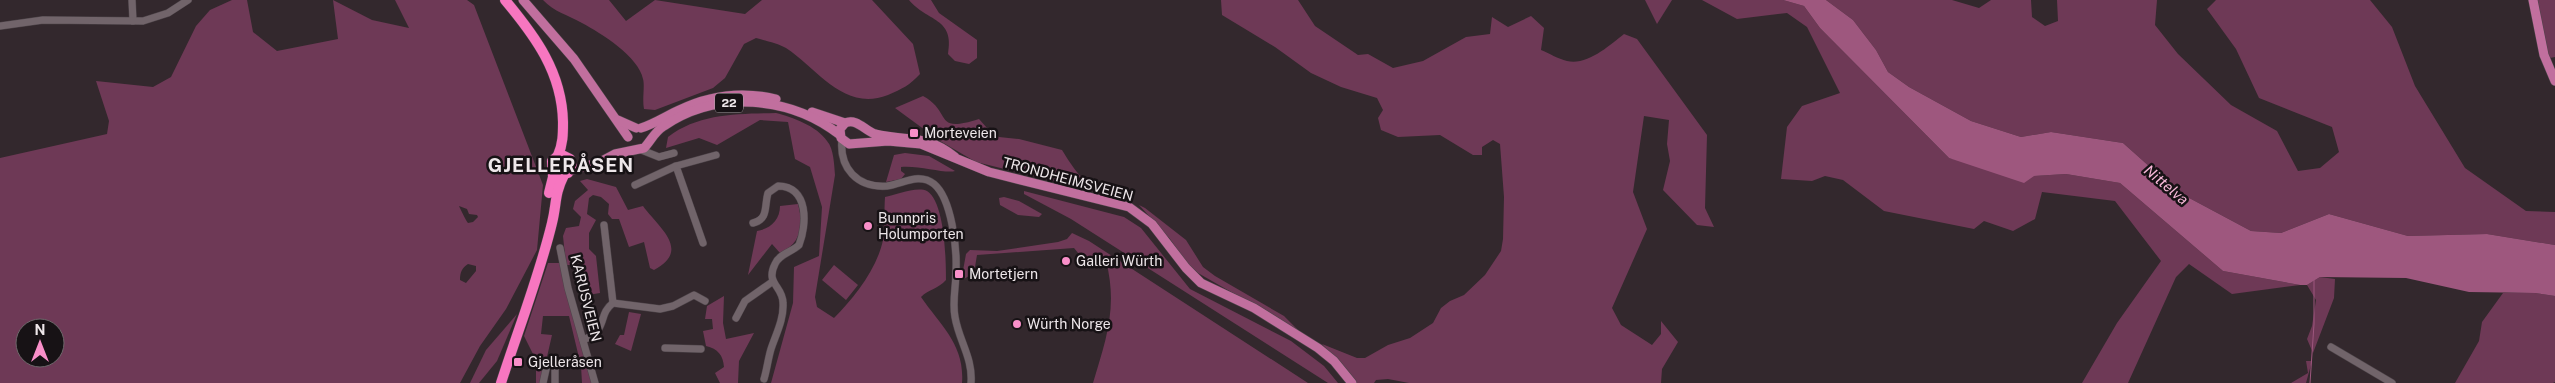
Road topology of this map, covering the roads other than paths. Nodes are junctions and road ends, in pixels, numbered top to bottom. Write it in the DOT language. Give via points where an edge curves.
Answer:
graph roads {
  1 [pos="132,0"];
  2 [pos="188,0"];
  3 [pos="505,0"];
  4 [pos="524,0"];
  5 [pos="2532,0"];
  6 [pos="133,21"];
  7 [pos="0,26"];
  8 [pos="2555,81"];
  9 [pos="618,120"];
  10 [pos="563,122"];
  11 [pos="845,123"];
  12 [pos="861,127"];
  13 [pos="638,128"];
  14 [pos="628,137"];
  15 [pos="841,137"];
  16 [pos="649,141"];
  17 [pos="854,143"];
  18 [pos="637,149"];
  19 [pos="616,153"];
  20 [pos="716,154"];
  21 [pos="558,155"];
  22 [pos="955,157"];
  23 [pos="569,158"];
  24 [pos="845,163"];
  25 [pos="590,164"];
  26 [pos="676,166"];
  27 [pos="553,171"];
  28 [pos="567,173"];
  29 [pos="635,185"];
  30 [pos="548,194"];
  31 [pos="753,223"];
  32 [pos="604,225"];
  33 [pos="546,238"];
  34 [pos="703,243"];
  35 [pos="560,248"];
  36 [pos="772,282"];
  37 [pos="705,302"];
  38 [pos="613,304"];
  39 [pos="736,318"];
  40 [pos="518,334"];
  41 [pos="583,340"];
  42 [pos="2331,347"];
  43 [pos="665,348"];
  44 [pos="701,349"];
  45 [pos="764,379"];
  46 [pos="501,383"];
  47 [pos="507,383"];
  48 [pos="544,383"];
  49 [pos="555,383"];
  50 [pos="595,383"];
  51 [pos="971,383"];
  52 [pos="1352,383"];
  53 [pos="2392,383"];
  1 -- 6 [label="street"];
  2 -- 6 [label="street" via="168,13"];
  3 -- 10 [label="highway" via="532,33 549,61 558,88"];
  4 -- 9 [label="main road" via="574,59 601,101"];
  5 -- 8 [label="main road" via="2544,55"];
  6 -- 7 [label="street" via="43,20"];
  9 -- 13 [label="main road"];
  9 -- 14 [label="main road"];
  10 -- 21 [label="highway" via="562,146"];
  10 -- 23 [label="highway"];
  10 -- 30 [label="highway" via="545,163"];
  11 -- 12 [label="main road, 22" via="854,121"];
  11 -- 13 [label="main road, 22" via="775,99 741,94 696,102"];
  11 -- 15 [label="main road" via="841,127"];
  12 -- 17 [label="main road" via="862,136"];
  12 -- 22 [label="main road, TRONDHEIMSVEIEN / 22" via="878,134 929,141"];
  13 -- 14 [label="main road, 22"];
  13 -- 16 [label="main road" via="647,132"];
  14 -- 18 [label="main road" via="631,146"];
  14 -- 19 [label="main road, 22"];
  15 -- 16 [label="main road, 22" via="822,124 784,107 740,102 690,113 664,126"];
  15 -- 17 [label="main road, 22"];
  15 -- 24 [label="street"];
  16 -- 18 [label="main road, 22"];
  16 -- 18 [label="street" via="655,151 674,153 659,157"];
  17 -- 22 [label="main road, TRONDHEIMSVEIEN / 22" via="915,142"];
  17 -- 24 [label="street" via="846,153"];
  18 -- 19 [label="main road, 22"];
  19 -- 25 [label="main road, 22"];
  20 -- 26 [label="street"];
  21 -- 23 [label="highway"];
  21 -- 27 [label="highway" via="552,161"];
  22 -- 52 [label="main road, TRONDHEIMSVEIEN / 22" via="989,172 1105,199 1134,210 1152,224 1201,283 1254,308 1318,348"];
  23 -- 25 [label="main road"];
  23 -- 28 [label="highway" via="572,164"];
  24 -- 51 [label="street" via="850,174 865,184 888,186 922,179 932,183 942,194 950,217 956,254 955,317 969,356"];
  25 -- 28 [label="main road, 22"];
  26 -- 29 [label="street"];
  26 -- 34 [label="street"];
  27 -- 28 [label="highway"];
  27 -- 30 [label="highway"];
  28 -- 33 [label="highway" via="556,189 552,224"];
  30 -- 33 [label="highway"];
  31 -- 36 [label="street" via="765,216 768,193 778,186 791,189 802,203 805,215 801,239 796,248 776,261"];
  32 -- 38 [label="street"];
  33 -- 40 [label="highway"];
  35 -- 41 [label="street, KARUSVEIEN"];
  36 -- 39 [label="street" via="744,300"];
  36 -- 45 [label="street" via="780,291 783,304"];
  37 -- 38 [label="street" via="694,295 660,309"];
  38 -- 41 [label="street" via="600,330"];
  40 -- 46 [label="highway"];
  40 -- 47 [label="highway"];
  41 -- 50 [label="street, KARUSVEIEN"];
  42 -- 53 [label="street"];
  43 -- 44 [label="street"];
  48 -- 49 [label="street" via="547,365 553,362"];
}
